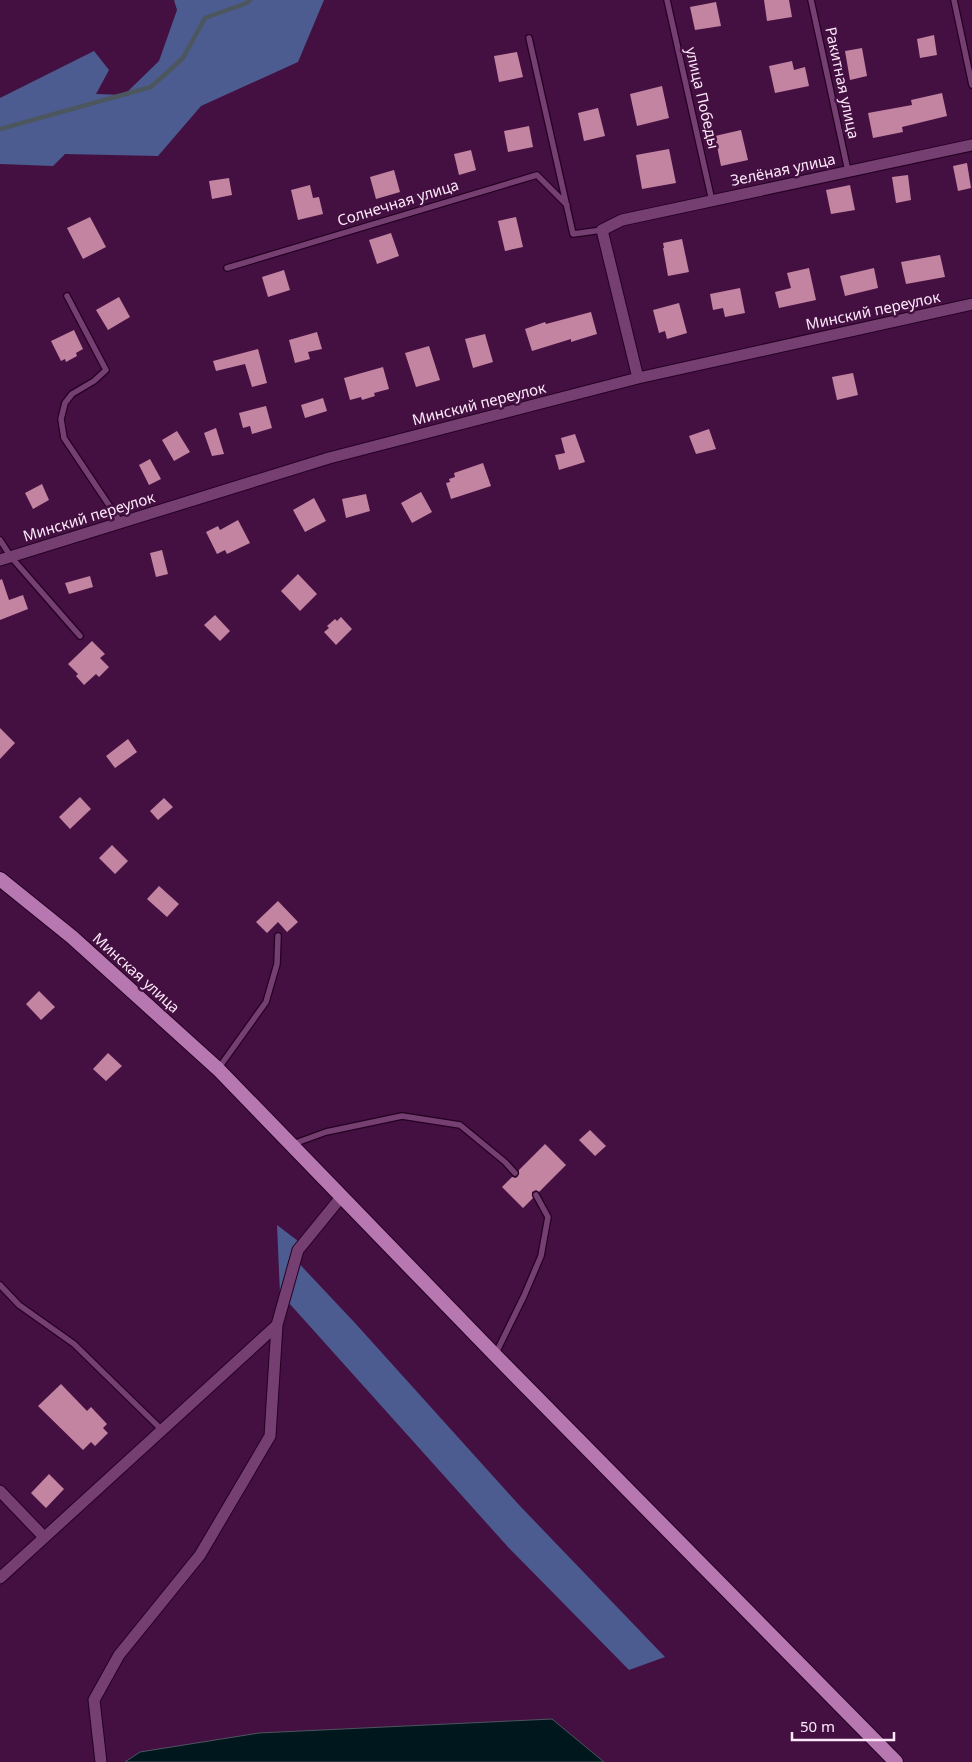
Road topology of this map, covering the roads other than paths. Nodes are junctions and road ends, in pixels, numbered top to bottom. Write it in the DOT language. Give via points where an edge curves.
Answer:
graph roads {
  1 [pos="667,0"];
  2 [pos="811,0"];
  3 [pos="954,0"];
  4 [pos="529,38"];
  5 [pos="972,85"];
  6 [pos="972,145"];
  7 [pos="848,172"];
  8 [pos="712,201"];
  9 [pos="567,206"];
  10 [pos="602,230"];
  11 [pos="227,268"];
  12 [pos="67,296"];
  13 [pos="972,304"];
  14 [pos="638,378"];
  15 [pos="121,523"];
  16 [pos="0,540"];
  17 [pos="5,558"];
  18 [pos="80,636"];
  19 [pos="0,879"];
  20 [pos="278,936"];
  21 [pos="218,1069"];
  22 [pos="292,1145"];
  23 [pos="515,1173"];
  24 [pos="536,1195"];
  25 [pos="342,1196"];
  26 [pos="0,1285"];
  27 [pos="277,1325"];
  28 [pos="495,1355"];
  29 [pos="162,1430"];
  30 [pos="0,1491"];
  31 [pos="44,1537"];
  32 [pos="0,1578"];
  33 [pos="101,1762"];
  34 [pos="896,1762"];
  1 -- 8 [label="lane, улица Победы"];
  2 -- 7 [label="lane, Ракитная улица"];
  3 -- 5 [label="lane"];
  4 -- 9 [label="lane"];
  6 -- 7 [label="street, Зелёная улица"];
  7 -- 8 [label="street, Зелёная улица"];
  8 -- 10 [label="street, Зелёная улица" via="622,220"];
  9 -- 10 [label="lane" via="574,234"];
  9 -- 11 [label="lane, Солнечная улица" via="537,176"];
  10 -- 14 [label="street"];
  12 -- 15 [label="lane" via="106,370 72,394 65,403 61,419 64,438"];
  13 -- 14 [label="street, Минский переулок"];
  14 -- 15 [label="street, Минский переулок" via="329,458"];
  15 -- 17 [label="street, Минский переулок"];
  16 -- 17 [label="lane"];
  17 -- 18 [label="lane"];
  19 -- 21 [label="main road, Минская улица" via="72,937"];
  20 -- 21 [label="lane" via="276,964 266,1002"];
  21 -- 22 [label="main road, Минская улица"];
  22 -- 23 [label="lane" via="326,1132 402,1116 460,1125"];
  22 -- 25 [label="main road, Минская улица"];
  24 -- 28 [label="lane" via="548,1217 541,1256"];
  25 -- 27 [label="street" via="298,1250"];
  25 -- 28 [label="main road, Минская улица"];
  26 -- 29 [label="lane" via="19,1305 74,1344"];
  27 -- 29 [label="street"];
  27 -- 33 [label="street" via="270,1436 200,1555 119,1655 94,1700"];
  28 -- 34 [label="main road, Минская улица"];
  29 -- 31 [label="street"];
  30 -- 31 [label="street"];
  31 -- 32 [label="street"];
}
